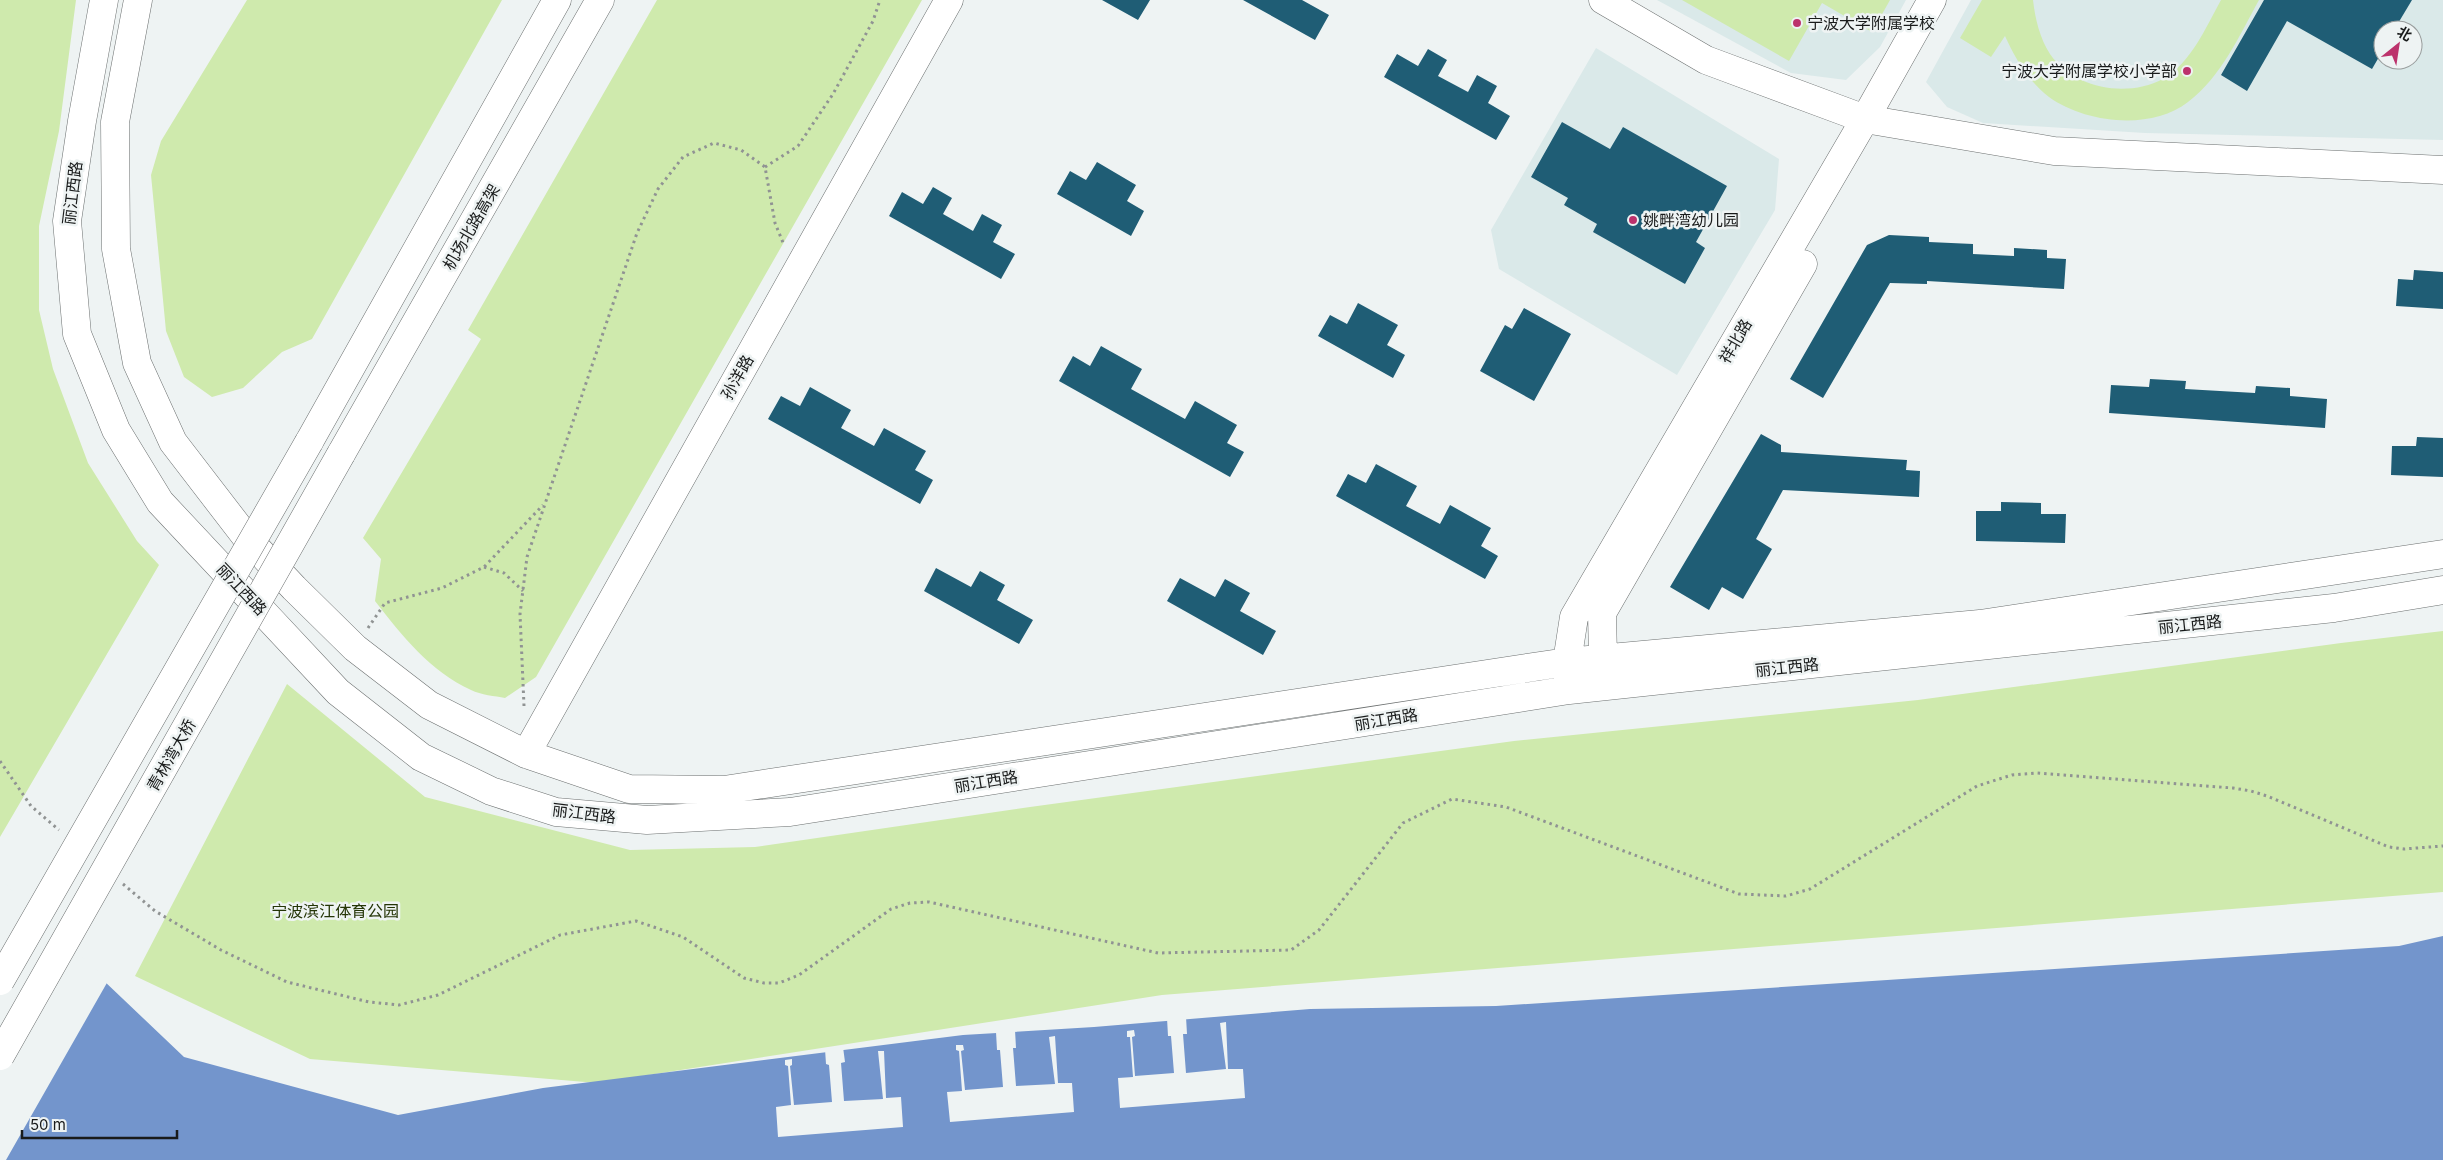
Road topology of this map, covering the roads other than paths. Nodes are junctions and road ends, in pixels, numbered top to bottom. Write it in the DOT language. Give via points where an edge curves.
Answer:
graph roads {
  1 [pos="104,0"];
  2 [pos="138,0"];
  3 [pos="557,0"];
  4 [pos="600,0"];
  5 [pos="949,0"];
  6 [pos="1602,0"];
  7 [pos="1932,0"];
  8 [pos="1951,0"];
  9 [pos="1874,121"];
  10 [pos="2443,170"];
  11 [pos="341,454"];
  12 [pos="2443,554"];
  13 [pos="2443,590"];
  14 [pos="1603,658"];
  15 [pos="1567,662"];
  16 [pos="1607,686"];
  17 [pos="1570,690"];
  18 [pos="526,754"];
  19 [pos="0,981"];
  20 [pos="0,1056"];
  1 -- 17 [label="main road, 丽江西路" via="67,221 77,334 116,430 160,502 338,692 421,757 491,791 556,812 647,820 790,812"];
  2 -- 18 [label="main road, 丽江西路" via="115,122 116,249 137,363 173,442 239,529 355,648 429,705"];
  3 -- 19 [label="main road, bridge" via="309,442"];
  4 -- 11 [label="main road, 机场北路高架"];
  5 -- 18 [label="main road, 孙洋路"];
  6 -- 9 [label="main road" via="1706,60"];
  7 -- 9 [label="main road, 祥北路"];
  8 -- 9 [label="main road, 祥北路"];
  9 -- 10 [label="main road" via="2054,151"];
  9 -- 14 [label="main road, 祥北路" via="1602,613"];
  9 -- 15 [label="main road, 祥北路" via="1574,616"];
  11 -- 20 [label="main road, 青林湾大桥, bridge"];
  12 -- 14 [label="main road, 丽江西路" via="1980,624"];
  13 -- 16 [label="main road, 丽江西路" via="2334,608"];
  14 -- 15 [label="main road, 丽江西路"];
  14 -- 16 [label="main road, 祥北路"];
  15 -- 17 [label="main road, 祥北路"];
  15 -- 18 [label="main road, 丽江西路" via="724,790 629,789"];
  16 -- 17 [label="main road, 丽江西路"];
}
